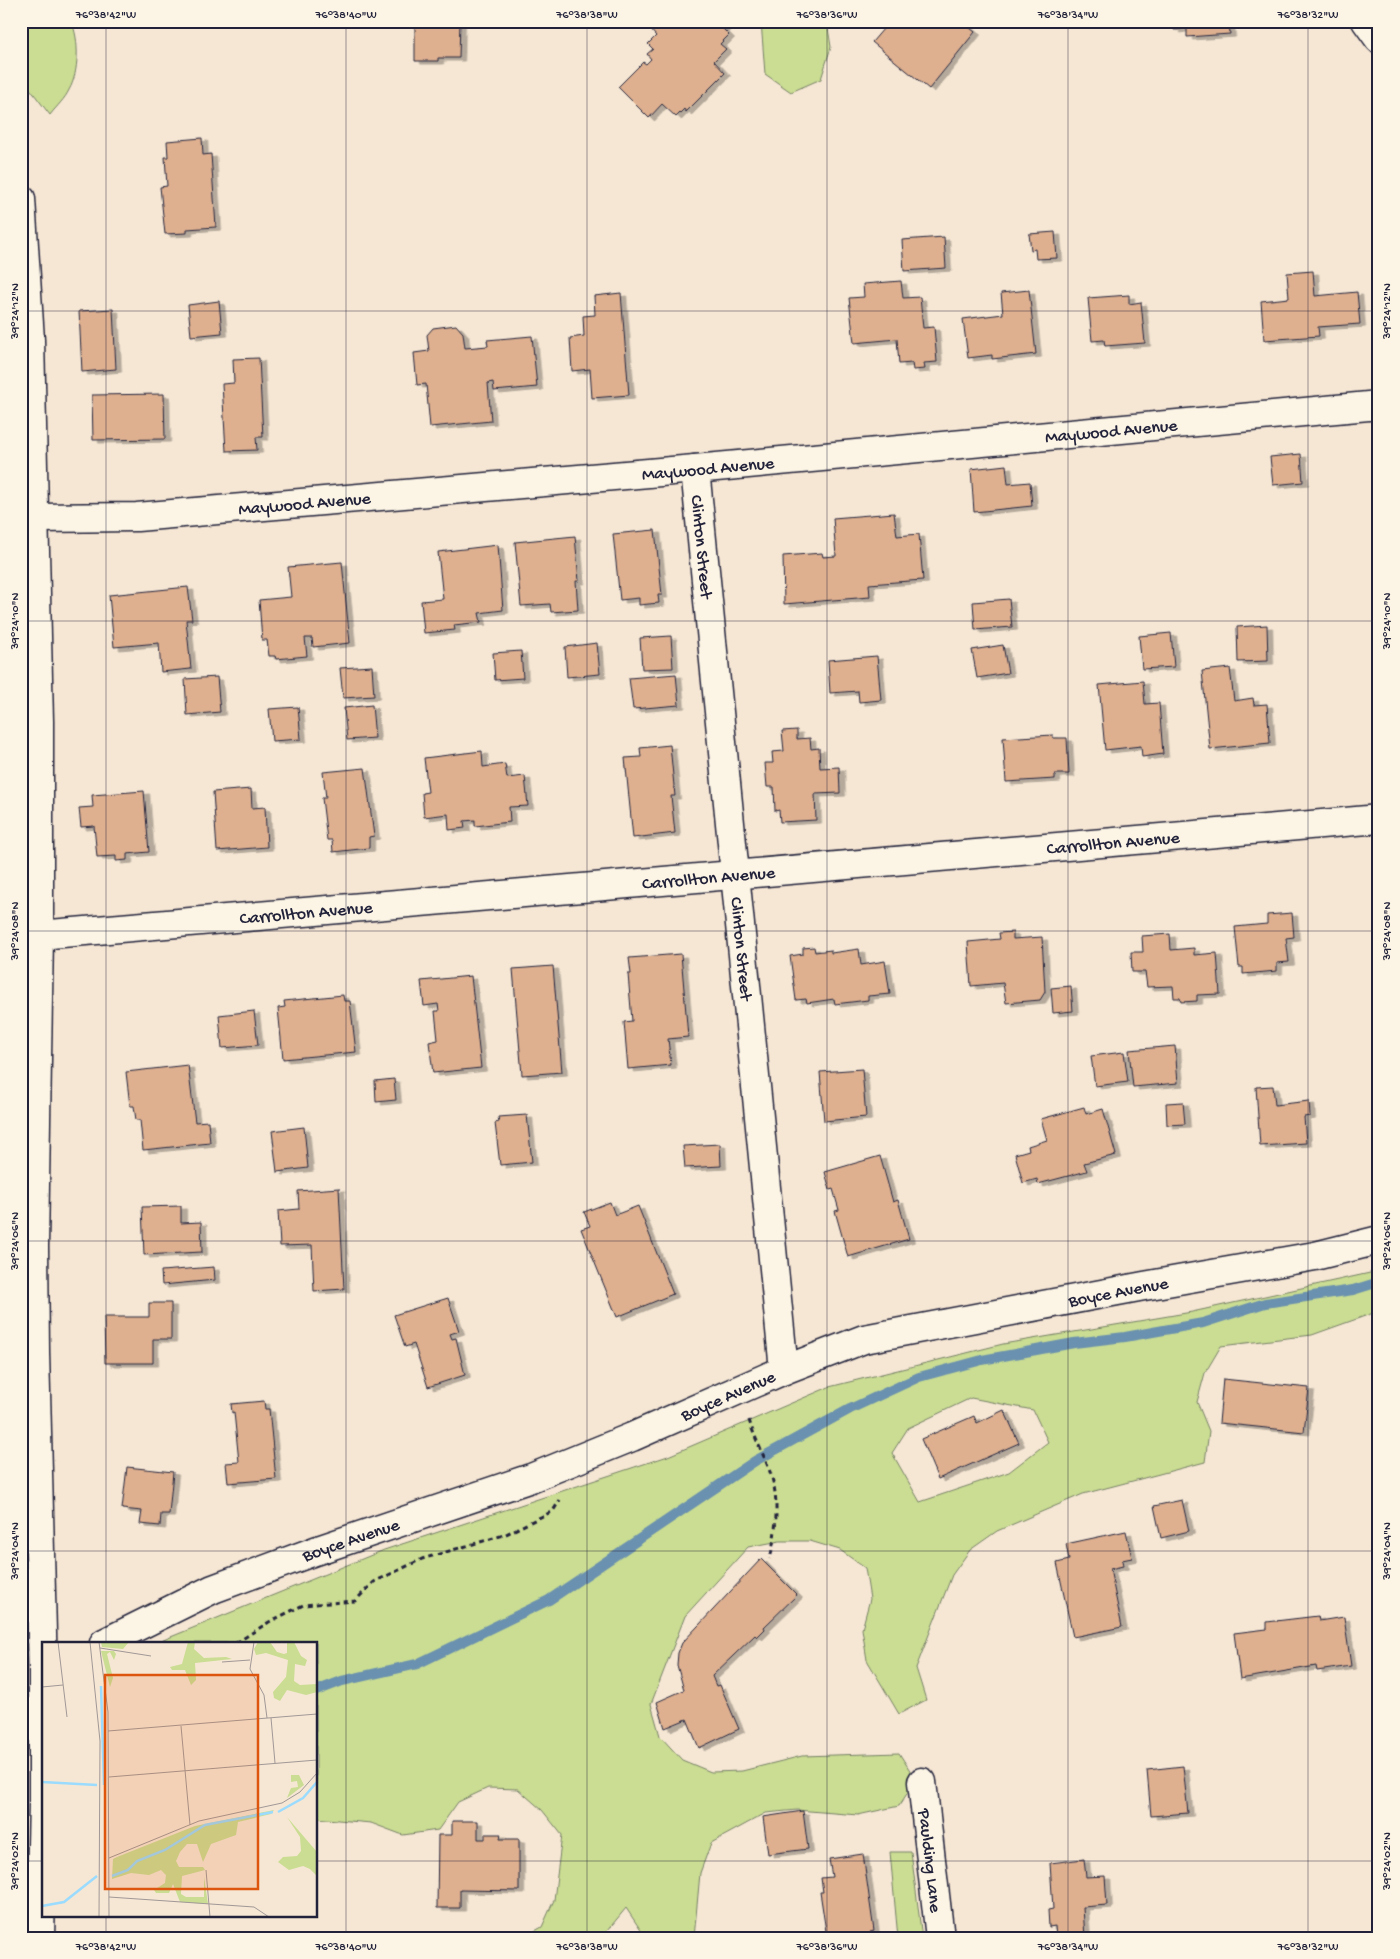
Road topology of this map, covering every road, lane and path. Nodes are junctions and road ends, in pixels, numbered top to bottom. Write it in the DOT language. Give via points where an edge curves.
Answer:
graph roads {
  1 [pos="1366,21"];
  2 [pos="1379,39"];
  3 [pos="21,199"];
  4 [pos="1379,405"];
  5 [pos="695,469"];
  6 [pos="35,518"];
  7 [pos="1379,819"];
  8 [pos="736,876"];
  9 [pos="39,935"];
  10 [pos="1379,1240"];
  11 [pos="784,1370"];
  12 [pos="751,1426"];
  13 [pos="569,1462"];
  14 [pos="770,1559"];
  15 [pos="42,1642"];
  16 [pos="106,1642"];
  17 [pos="238,1642"];
  18 [pos="922,1782"];
  19 [pos="42,1846"];
  20 [pos="40,1938"];
  21 [pos="940,1938"];
  1 -- 2 [label="street"];
  3 -- 6 [label="street" via="30,340"];
  4 -- 5 [label="street, Maywood Avenue"];
  5 -- 6 [label="street, Maywood Avenue" via="136,517"];
  5 -- 8 [label="street, Clinton Street"];
  6 -- 9 [label="street"];
  7 -- 8 [label="street, Carrollton Avenue"];
  8 -- 9 [label="street, Carrollton Avenue"];
  8 -- 11 [label="street, Clinton Street"];
  9 -- 15 [label="street" via="35,1343"];
  10 -- 11 [label="street, Boyce Avenue" via="1315,1256 864,1340"];
  11 -- 13 [label="street, Boyce Avenue"];
  12 -- 14 [label="path" via="772,1478 776,1497"];
  13 -- 16 [label="street, Boyce Avenue" via="213,1589"];
  13 -- 17 [label="path" via="569,1487 553,1511 504,1535 422,1559 374,1582 355,1600 303,1605"];
  18 -- 21 [label="street, Paulding Lane"];
  19 -- 20 [label="street"];
}
